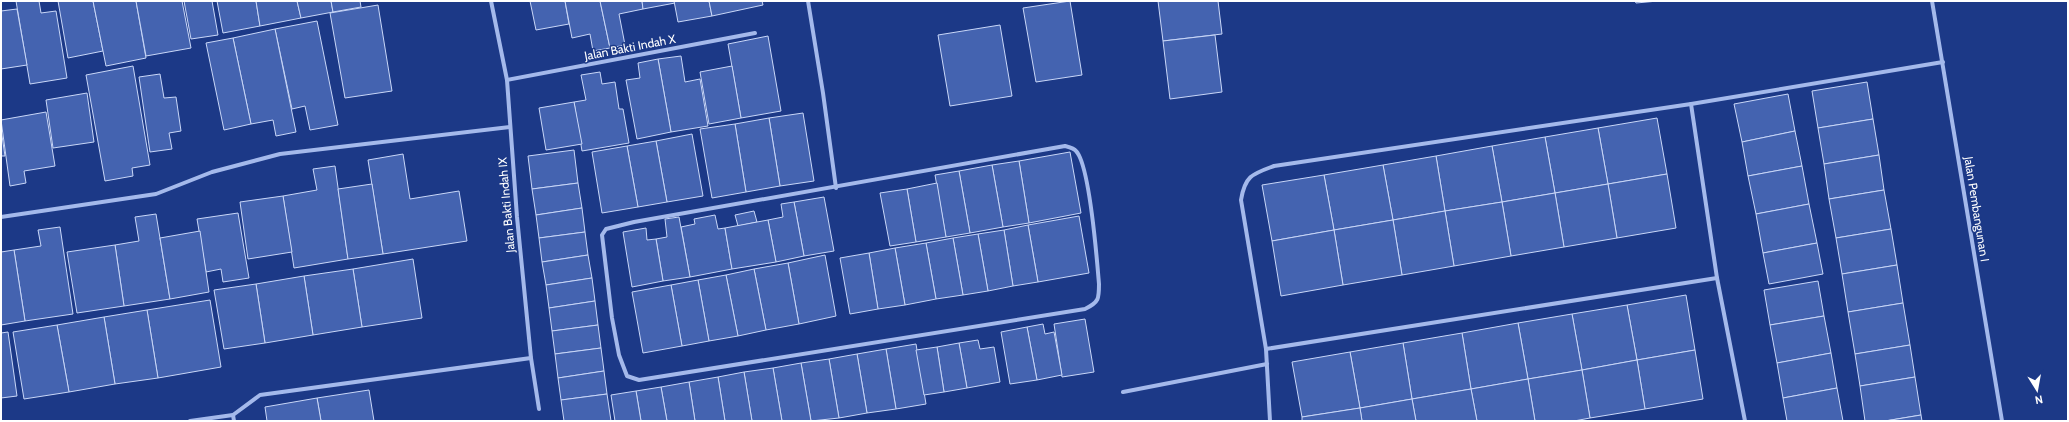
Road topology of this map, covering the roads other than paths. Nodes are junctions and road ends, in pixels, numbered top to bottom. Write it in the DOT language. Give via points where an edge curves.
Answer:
graph roads {
  1 [pos="492,1"];
  2 [pos="808,1"];
  3 [pos="1932,1"];
  4 [pos="755,33"];
  5 [pos="1943,62"];
  6 [pos="507,80"];
  7 [pos="1691,104"];
  8 [pos="510,127"];
  9 [pos="836,188"];
  10 [pos="1,217"];
  11 [pos="1717,278"];
  12 [pos="1266,349"];
  13 [pos="531,358"];
  14 [pos="1267,364"];
  15 [pos="1122,392"];
  16 [pos="539,409"];
  17 [pos="233,415"];
  18 [pos="190,421"];
  19 [pos="234,421"];
  20 [pos="1270,421"];
  21 [pos="1745,421"];
  22 [pos="2002,421"];
  1 -- 6 [label="street, Jalan Bakti Indah IX"];
  2 -- 9 [label="street"];
  3 -- 5 [label="street, Jalan Pembangunan I"];
  4 -- 6 [label="street, Jalan Bakti Indah X"];
  5 -- 7 [label="street"];
  5 -- 22 [label="street, Jalan Pembangunan I"];
  6 -- 8 [label="street, Jalan Bakti Indah IX"];
  7 -- 11 [label="street"];
  7 -- 12 [label="street" via="1274,166 1254,173 1244,186 1241,200"];
  8 -- 10 [label="street" via="280,154 212,172 156,194"];
  8 -- 13 [label="street, Jalan Bakti Indah IX"];
  9 -- 9 [label="street" via="1056,147 1076,150 1081,159 1090,200 1099,297 1095,304 1085,310 639,380 627,376 619,355 611,311 602,235 606,229"];
  11 -- 12 [label="street"];
  11 -- 21 [label="street"];
  12 -- 14 [label="street"];
  13 -- 16 [label="street, Jalan Bakti Indah IX"];
  13 -- 17 [label="street" via="260,395"];
  14 -- 15 [label="street"];
  14 -- 20 [label="street"];
  17 -- 18 [label="street"];
  17 -- 19 [label="street"];
}
